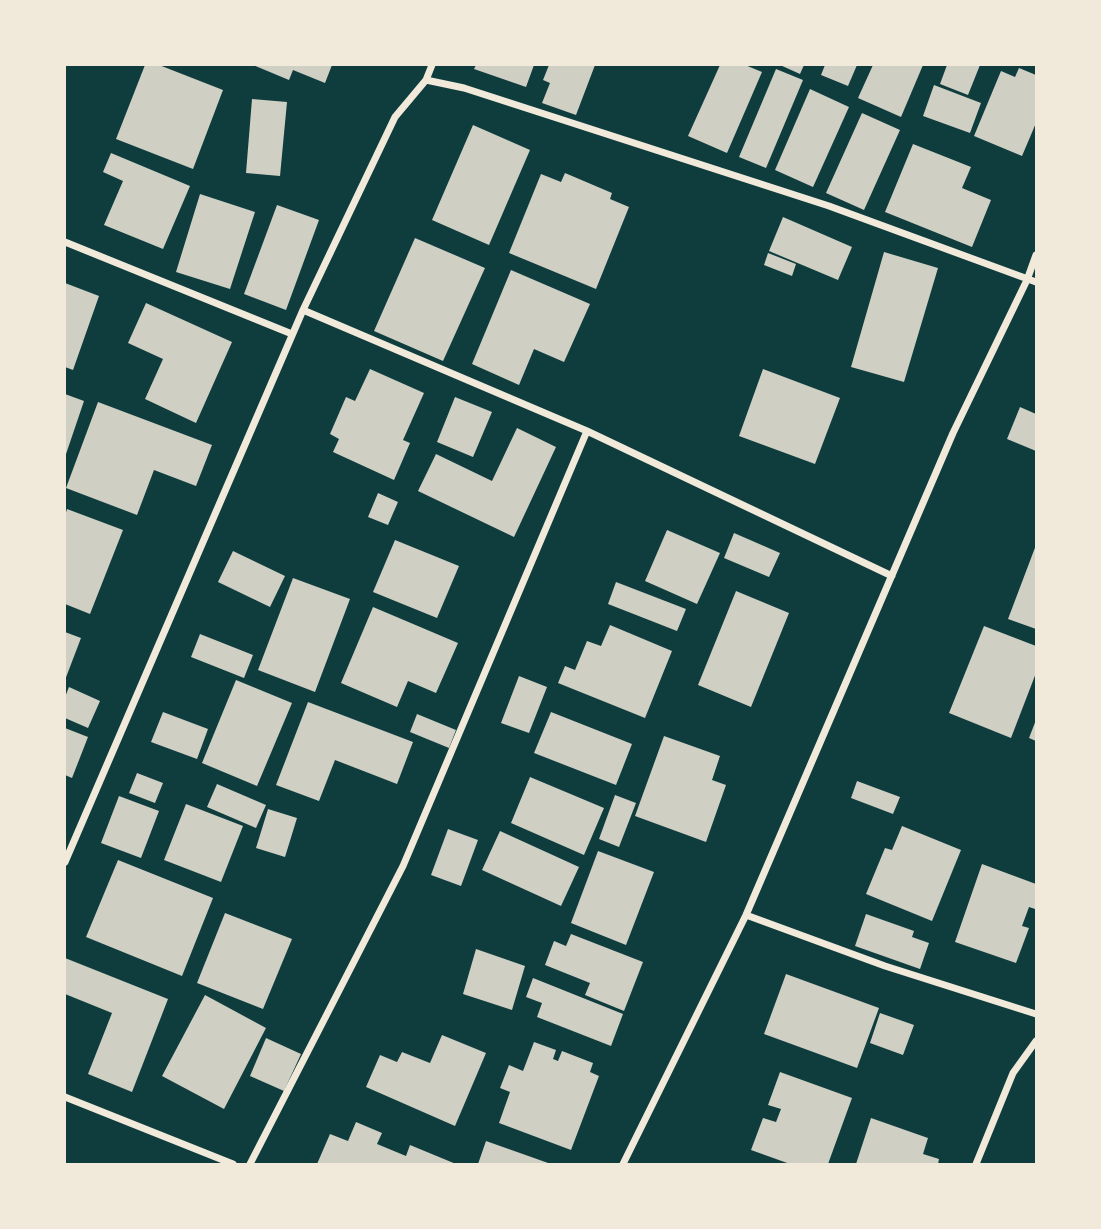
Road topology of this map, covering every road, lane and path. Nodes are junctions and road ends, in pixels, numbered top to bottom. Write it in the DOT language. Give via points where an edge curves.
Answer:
graph roads {
  1 [pos="432,65"];
  2 [pos="426,80"];
  3 [pos="65,242"];
  4 [pos="1036,255"];
  5 [pos="1027,280"];
  6 [pos="1036,282"];
  7 [pos="303,310"];
  8 [pos="292,334"];
  9 [pos="587,431"];
  10 [pos="892,576"];
  11 [pos="65,862"];
  12 [pos="746,915"];
  13 [pos="1036,1014"];
  14 [pos="1036,1041"];
  15 [pos="65,1097"];
  16 [pos="233,1164"];
  17 [pos="250,1164"];
  18 [pos="624,1164"];
  19 [pos="976,1164"];
  1 -- 2 [label="street"];
  2 -- 5 [label="street" via="464,88 816,202"];
  2 -- 7 [label="street" via="395,117"];
  3 -- 8 [label="street"];
  4 -- 5 [label="street"];
  5 -- 6 [label="street"];
  5 -- 10 [label="street" via="953,433"];
  7 -- 8 [label="street"];
  7 -- 9 [label="street"];
  8 -- 11 [label="street"];
  9 -- 10 [label="street"];
  9 -- 17 [label="street" via="403,866"];
  10 -- 12 [label="street"];
  12 -- 13 [label="street"];
  12 -- 18 [label="street"];
  14 -- 19 [label="street" via="1013,1073"];
  15 -- 16 [label="street"];
}
